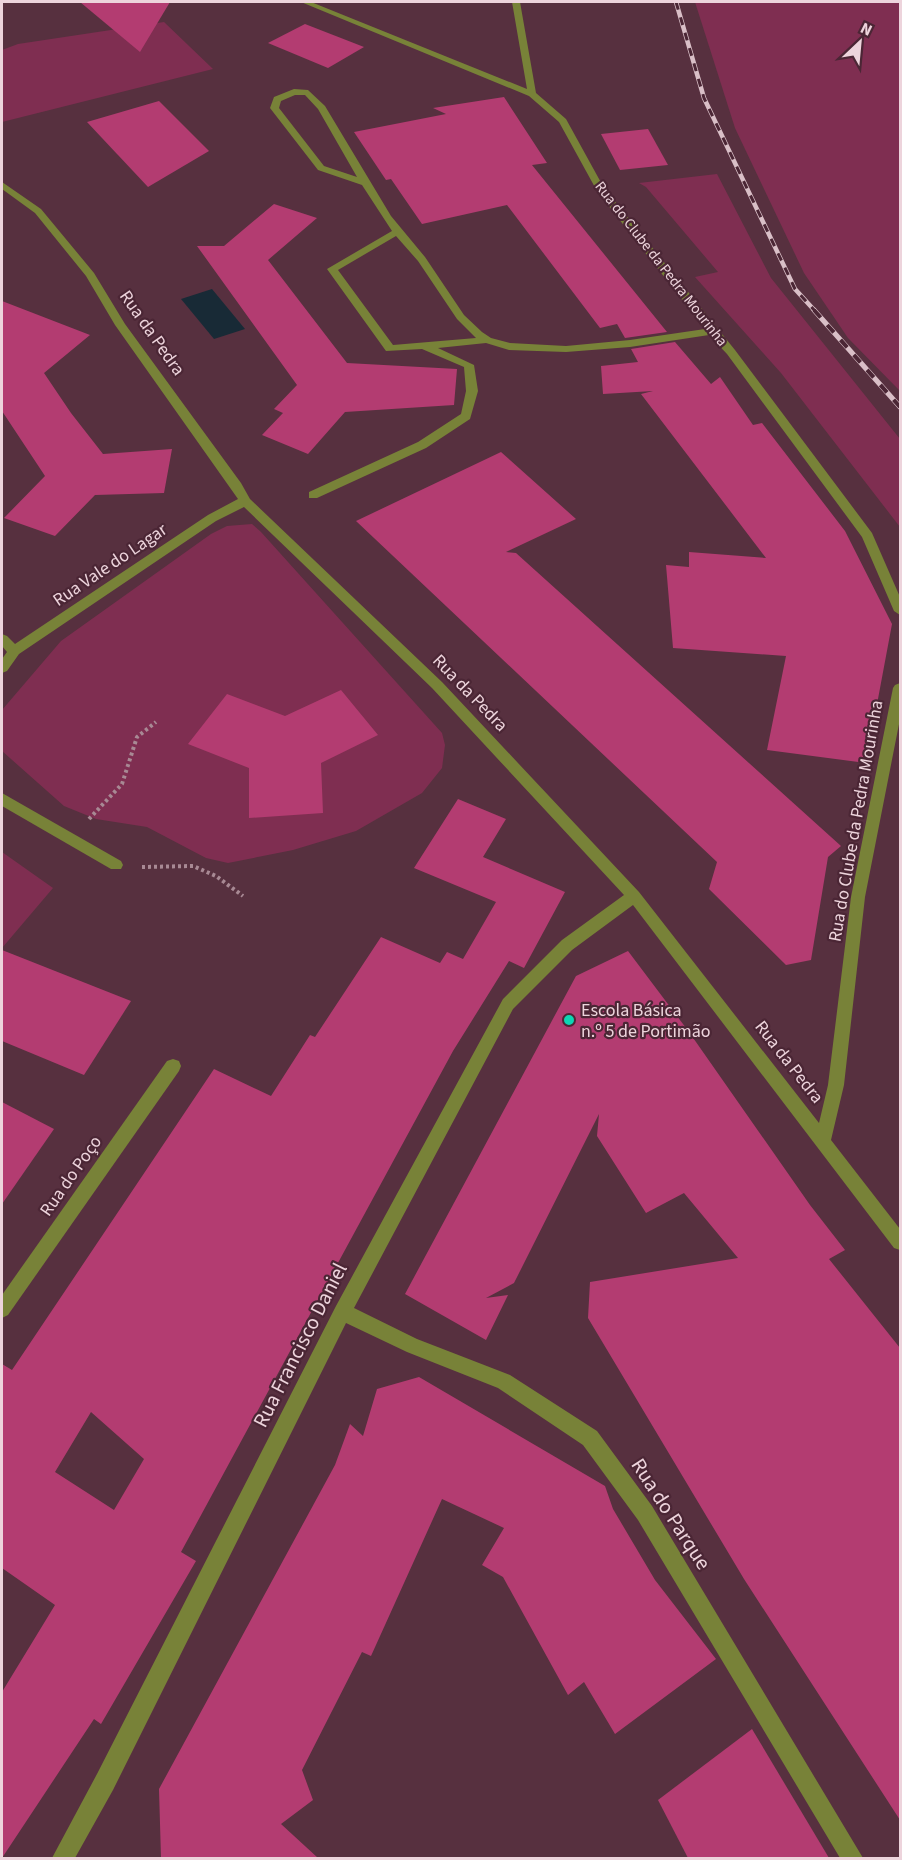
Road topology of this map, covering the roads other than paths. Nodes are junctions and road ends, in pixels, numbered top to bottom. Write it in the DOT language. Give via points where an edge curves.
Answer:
graph roads {
  1 [pos="305,2"];
  2 [pos="516,2"];
  3 [pos="532,94"];
  4 [pos="368,184"];
  5 [pos="2,185"];
  6 [pos="397,232"];
  7 [pos="712,331"];
  8 [pos="486,340"];
  9 [pos="424,346"];
  10 [pos="313,495"];
  11 [pos="244,501"];
  12 [pos="900,611"];
  13 [pos="2,639"];
  14 [pos="15,651"];
  15 [pos="2,668"];
  16 [pos="900,688"];
  17 [pos="2,799"];
  18 [pos="116,865"];
  19 [pos="634,897"];
  20 [pos="172,1066"];
  21 [pos="823,1140"];
  22 [pos="900,1242"];
  23 [pos="2,1309"];
  24 [pos="342,1312"];
  25 [pos="63,1858"];
  26 [pos="852,1858"];
  1 -- 3 [label="street, Rua do Clube da Pedra Mourinha"];
  2 -- 3 [label="street"];
  3 -- 7 [label="street, Rua do Clube da Pedra Mourinha" via="563,122 600,189"];
  4 -- 4 [label="street" via="322,108 308,93 294,92 277,99 274,108 321,168"];
  4 -- 6 [label="street"];
  5 -- 11 [label="street, Rua da Pedra" via="38,211 90,275 120,325"];
  6 -- 8 [label="street" via="420,257 469,328"];
  6 -- 9 [label="street" via="332,269 390,349"];
  7 -- 8 [label="street" via="627,344 561,348 530,348"];
  7 -- 12 [label="street, Rua do Clube da Pedra Mourinha" via="868,536"];
  8 -- 9 [label="street"];
  9 -- 10 [label="street" via="469,365 472,391 466,416 422,445"];
  11 -- 14 [label="street, Rua Vale do Lagar" via="212,518"];
  11 -- 19 [label="street, Rua da Pedra" via="437,685"];
  13 -- 14 [label="street"];
  14 -- 15 [label="street, Rua Vale do Lagar"];
  16 -- 21 [label="street, Rua do Clube da Pedra Mourinha" via="858,897 836,1085"];
  17 -- 18 [label="street"];
  19 -- 21 [label="street, Rua da Pedra"];
  19 -- 24 [label="street, Rua Francisco Daniel" via="567,945 508,1004"];
  20 -- 23 [label="street, Rua do Poço"];
  21 -- 22 [label="street, Rua da Pedra"];
  24 -- 25 [label="street, Rua Francisco Daniel"];
  24 -- 26 [label="street, Rua do Parque" via="413,1346 504,1381 590,1437 645,1513"];
}
